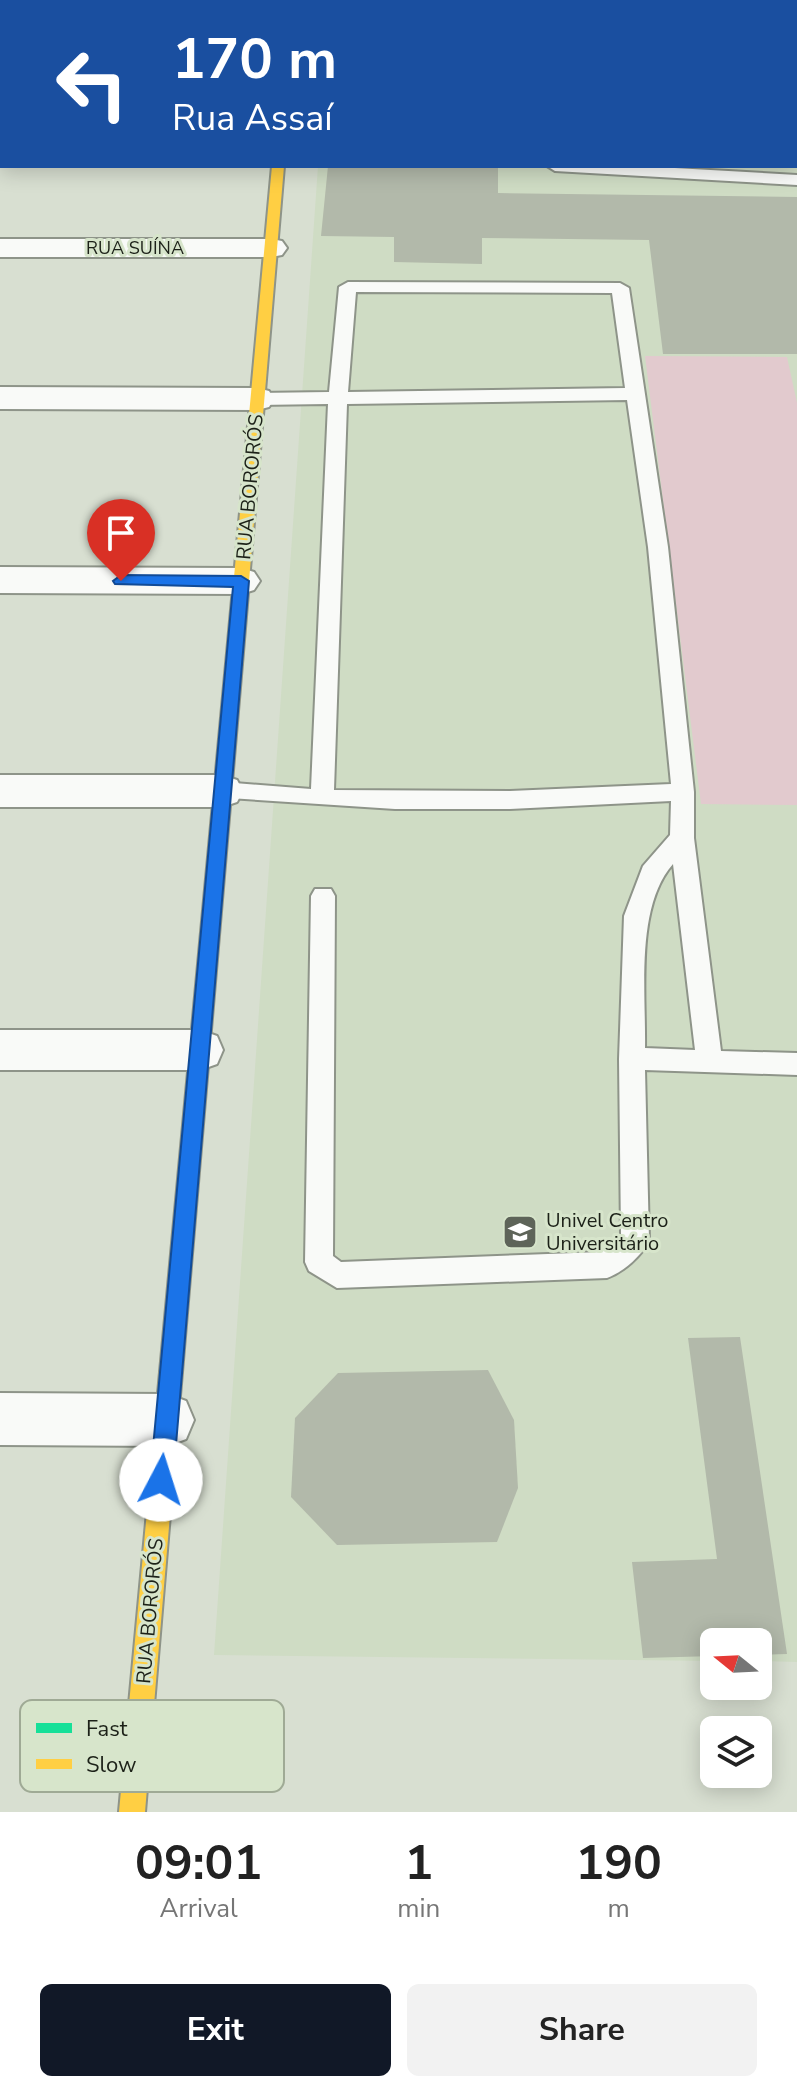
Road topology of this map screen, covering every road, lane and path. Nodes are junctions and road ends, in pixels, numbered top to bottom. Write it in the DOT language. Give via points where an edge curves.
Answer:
graph roads {
  1 [pos="278,168"];
  2 [pos="610,168"];
  3 [pos="637,169"];
  4 [pos="797,180"];
  5 [pos="0,248"];
  6 [pos="271,248"];
  7 [pos="634,394"];
  8 [pos="0,398"];
  9 [pos="338,398"];
  10 [pos="257,399"];
  11 [pos="0,580"];
  12 [pos="241,581"];
  13 [pos="0,791"];
  14 [pos="222,791"];
  15 [pos="683,792"];
  16 [pos="322,797"];
  17 [pos="682,838"];
  18 [pos="651,873"];
  19 [pos="689,876"];
  20 [pos="323,896"];
  21 [pos="0,1050"];
  22 [pos="200,1050"];
  23 [pos="632,1059"];
  24 [pos="709,1061"];
  25 [pos="797,1064"];
  26 [pos="0,1419"];
  27 [pos="167,1420"];
  28 [pos="142,1700"];
  29 [pos="134,1792"];
  30 [pos="132,1812"];
  1 -- 6 [label="street, RUA BORORÓS"];
  2 -- 3 [label="lane"];
  3 -- 4 [label="lane"];
  5 -- 6 [label="street, RUA SUÍNA"];
  6 -- 10 [label="street, RUA BORORÓS"];
  7 -- 9 [label="lane"];
  7 -- 9 [label="lane" via="620,288 348,287"];
  7 -- 15 [label="lane" via="658,547"];
  8 -- 10 [label="street"];
  9 -- 10 [label="lane"];
  9 -- 16 [label="lane"];
  10 -- 12 [label="street, RUA BORORÓS"];
  11 -- 12 [label="street"];
  12 -- 14 [label="street, RUA BORORÓS"];
  13 -- 14 [label="street"];
  14 -- 16 [label="lane"];
  14 -- 22 [label="street, RUA BORORÓS"];
  15 -- 16 [label="lane" via="477,799"];
  15 -- 17 [label="lane"];
  17 -- 18 [label="lane"];
  17 -- 19 [label="lane"];
  18 -- 19 [label="lane"];
  18 -- 23 [label="lane" via="636,916"];
  19 -- 24 [label="lane"];
  20 -- 23 [label="lane" via="317,1235 319,1262 337,1275 607,1265 623,1254 635,1240"];
  21 -- 22 [label="street"];
  22 -- 27 [label="street, RUA BORORÓS"];
  23 -- 24 [label="lane"];
  24 -- 25 [label="lane"];
  26 -- 27 [label="street"];
  27 -- 28 [label="street, RUA BORORÓS"];
  29 -- 30 [label="street, RUA BORORÓS"];
}
